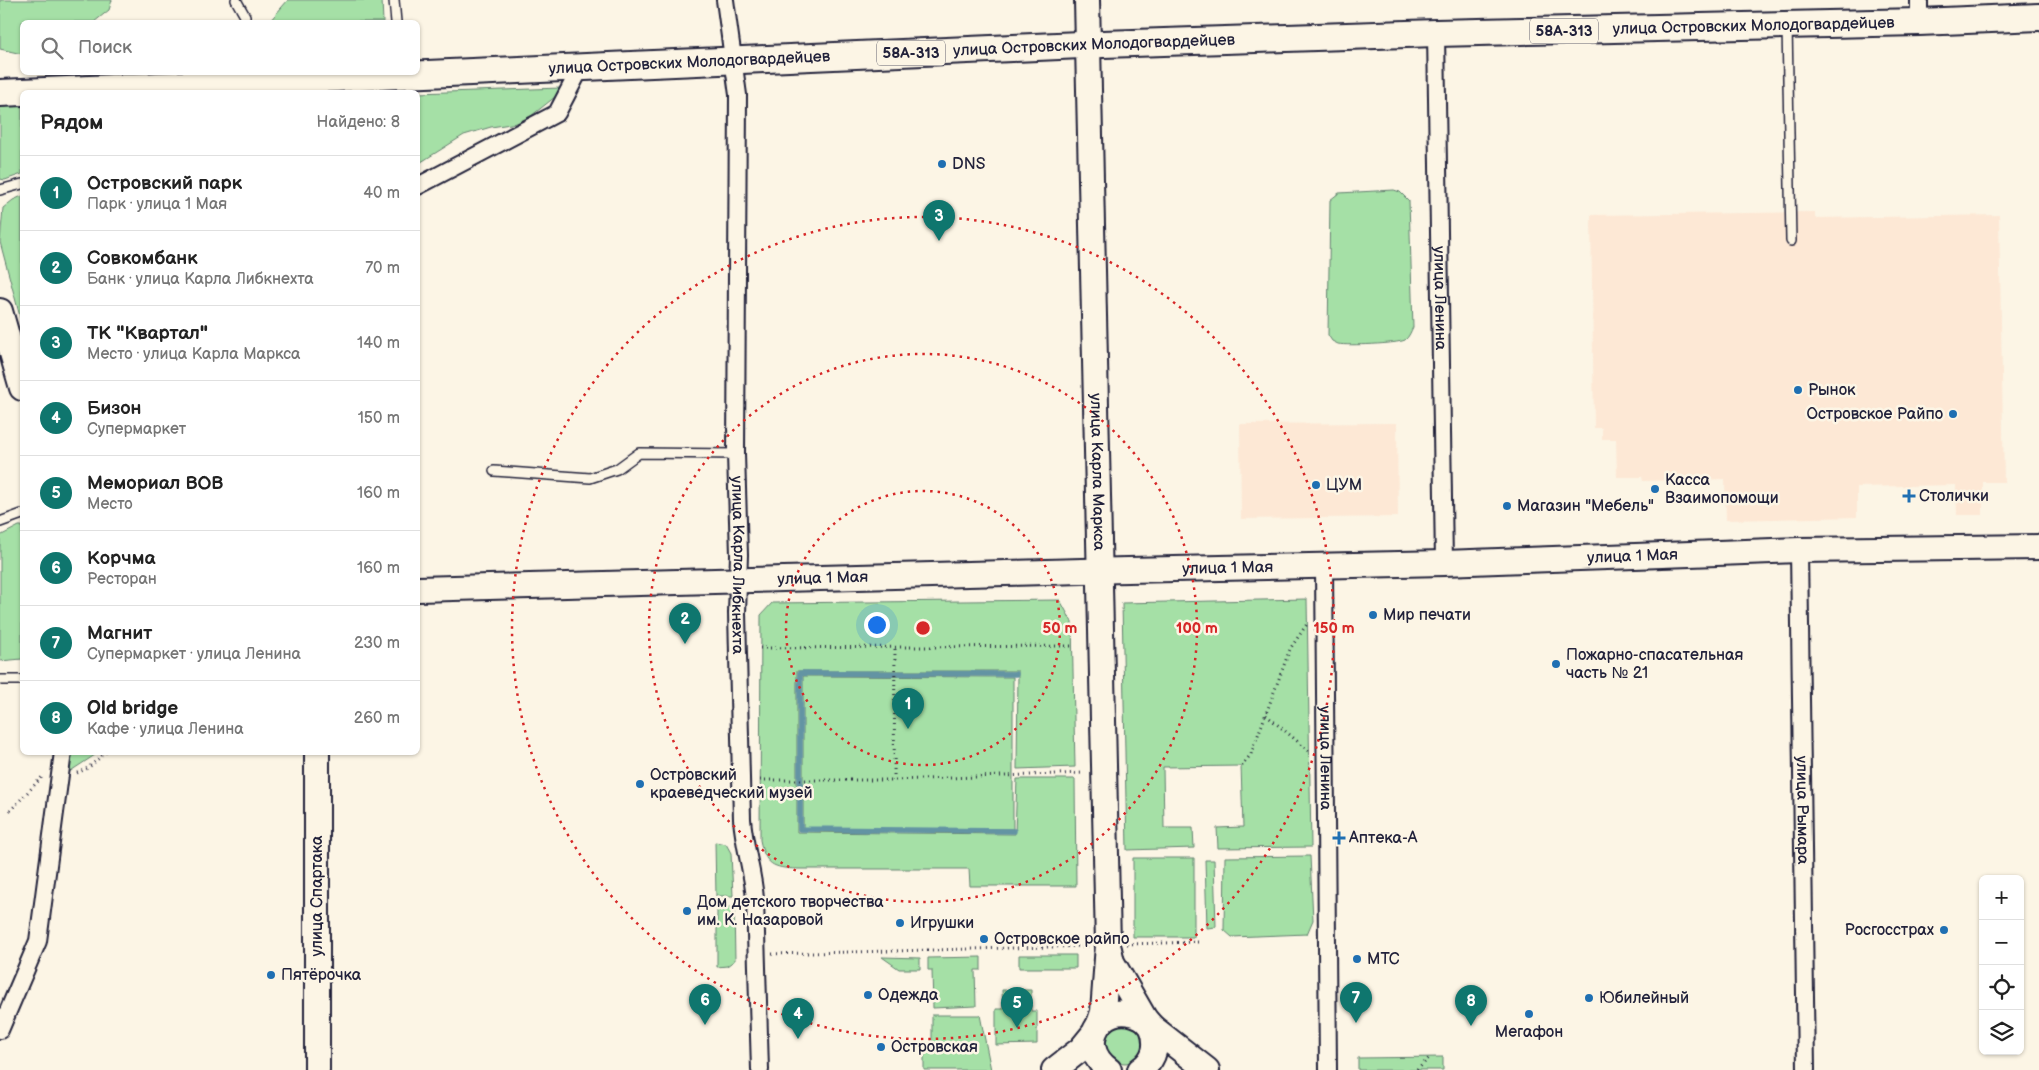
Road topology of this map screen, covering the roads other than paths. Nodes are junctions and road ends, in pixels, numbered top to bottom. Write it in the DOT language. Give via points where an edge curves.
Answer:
graph roads {
  1 [pos="236,0"];
  2 [pos="394,0"];
  3 [pos="725,0"];
  4 [pos="1087,0"];
  5 [pos="1919,11"];
  6 [pos="2039,18"];
  7 [pos="246,20"];
  8 [pos="396,20"];
  9 [pos="1787,26"];
  10 [pos="1436,34"];
  11 [pos="1088,45"];
  12 [pos="733,61"];
  13 [pos="581,67"];
  14 [pos="420,73"];
  15 [pos="391,75"];
  16 [pos="250,77"];
  17 [pos="124,90"];
  18 [pos="0,92"];
  19 [pos="20,92"];
  20 [pos="20,185"];
  21 [pos="420,185"];
  22 [pos="0,190"];
  23 [pos="1791,241"];
  24 [pos="0,311"];
  25 [pos="20,381"];
  26 [pos="736,454"];
  27 [pos="494,471"];
  28 [pos="20,515"];
  29 [pos="0,522"];
  30 [pos="2039,547"];
  31 [pos="1799,550"];
  32 [pos="1444,563"];
  33 [pos="1324,566"];
  34 [pos="1099,570"];
  35 [pos="738,581"];
  36 [pos="420,589"];
  37 [pos="0,680"];
  38 [pos="20,680"];
  39 [pos="62,755"];
  40 [pos="317,755"];
  41 [pos="1108,945"];
  42 [pos="1149,1023"];
  43 [pos="1097,1029"];
  44 [pos="0,1030"];
  45 [pos="317,1070"];
  46 [pos="760,1070"];
  47 [pos="1054,1070"];
  48 [pos="1109,1070"];
  49 [pos="1140,1070"];
  50 [pos="1207,1070"];
  51 [pos="1328,1070"];
  52 [pos="1806,1070"];
  1 -- 7 [label="lane"];
  2 -- 8 [label="lane"];
  3 -- 12 [label="street, улица Карла Либкнехта"];
  4 -- 11 [label="street, улица Карла Маркса"];
  5 -- 6 [label="main road, улица Островских Молодогвардейцев / 58А-313"];
  5 -- 9 [label="main road, улица Островских Молодогвардейцев / 58А-313"];
  9 -- 10 [label="main road, улица Островских Молодогвардейцев / 58А-313"];
  9 -- 23 [label="lane"];
  10 -- 11 [label="main road, улица Островских Молодогвардейцев / 58А-313"];
  10 -- 32 [label="street, улица Ленина"];
  11 -- 12 [label="main road, улица Островских Молодогвардейцев / 58А-313"];
  11 -- 34 [label="street, улица Карла Маркса"];
  12 -- 13 [label="main road, улица Островских Молодогвардейцев / 58А-313"];
  12 -- 26 [label="street, улица Карла Либкнехта" via="738,95"];
  13 -- 14 [label="main road, улица Островских Молодогвардейцев / 58А-313"];
  13 -- 21 [label="street" via="557,114"];
  15 -- 16 [label="main road, улица Островских Молодогвардейцев / 58А-313" via="338,81"];
  16 -- 17 [label="main road, улица Островских Молодогвардейцев / 58А-313"];
  18 -- 19 [label="main road, улица Островских Молодогвардейцев / 58А-313"];
  20 -- 22 [label="lane"];
  24 -- 25 [label="street"];
  26 -- 27 [label="lane" via="639,453 617,469 590,478"];
  26 -- 35 [label="street, улица Карла Либкнехта"];
  28 -- 29 [label="lane"];
  30 -- 31 [label="street, улица 1 Мая"];
  31 -- 32 [label="street, улица 1 Мая"];
  31 -- 52 [label="street, улица Рымара"];
  32 -- 33 [label="street, улица 1 Мая"];
  33 -- 34 [label="street, улица 1 Мая"];
  33 -- 51 [label="street, улица Ленина"];
  34 -- 35 [label="street, улица 1 Мая"];
  34 -- 41 [label="street, улица Карла Маркса"];
  35 -- 36 [label="street, улица 1 Мая"];
  35 -- 46 [label="street, улица Карла Либкнехта" via="736,613 742,819 754,881"];
  37 -- 38 [label="lane"];
  39 -- 44 [label="street" via="51,778 38,941"];
  40 -- 45 [label="street, улица Спартака"];
  41 -- 42 [label="street" via="1112,962"];
  41 -- 43 [label="street" via="1102,1012"];
  42 -- 43 [label="street" via="1136,1014 1116,1012"];
  42 -- 49 [label="street" via="1156,1037 1156,1047 1147,1066"];
  42 -- 50 [label="street"];
  43 -- 47 [label="street" via="1081,1049"];
  43 -- 48 [label="street" via="1093,1044 1095,1054"];
}
